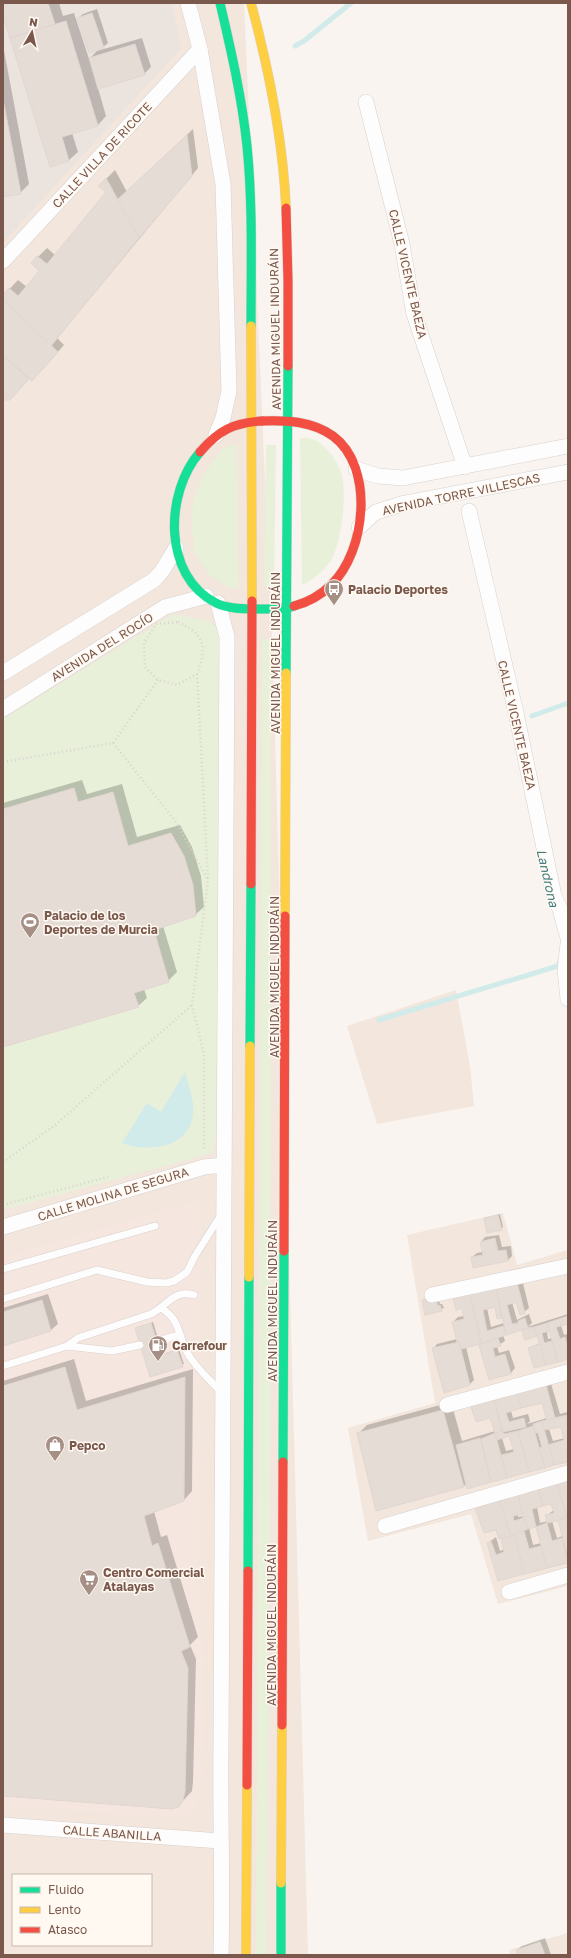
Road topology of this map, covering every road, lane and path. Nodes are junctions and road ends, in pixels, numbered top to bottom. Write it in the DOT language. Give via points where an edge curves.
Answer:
graph roads {
  1 [pos="188,3"];
  2 [pos="220,3"];
  3 [pos="252,3"];
  4 [pos="200,49"];
  5 [pos="366,102"];
  6 [pos="3,261"];
  7 [pos="288,421"];
  8 [pos="252,422"];
  9 [pos="216,435"];
  10 [pos="568,446"];
  11 [pos="465,467"];
  12 [pos="356,469"];
  13 [pos="568,472"];
  14 [pos="469,511"];
  15 [pos="359,527"];
  16 [pos="176,548"];
  17 [pos="212,600"];
  18 [pos="252,608"];
  19 [pos="287,608"];
  20 [pos="3,673"];
  21 [pos="197,674"];
  22 [pos="158,680"];
  23 [pos="3,708"];
  24 [pos="113,743"];
  25 [pos="3,762"];
  26 [pos="208,880"];
  27 [pos="568,938"];
  28 [pos="568,944"];
  29 [pos="568,999"];
  30 [pos="192,1005"];
  31 [pos="204,1152"];
  32 [pos="3,1162"];
  33 [pos="224,1165"];
  34 [pos="111,1176"];
  35 [pos="3,1205"];
  36 [pos="224,1211"];
  37 [pos="155,1226"];
  38 [pos="3,1227"];
  39 [pos="568,1266"];
  40 [pos="3,1269"];
  41 [pos="194,1295"];
  42 [pos="432,1295"];
  43 [pos="3,1299"];
  44 [pos="161,1308"];
  45 [pos="180,1335"];
  46 [pos="157,1341"];
  47 [pos="140,1345"];
  48 [pos="67,1346"];
  49 [pos="3,1366"];
  50 [pos="568,1372"];
  51 [pos="222,1394"];
  52 [pos="446,1405"];
  53 [pos="568,1473"];
  54 [pos="385,1526"];
  55 [pos="568,1575"];
  56 [pos="509,1592"];
  57 [pos="3,1825"];
  58 [pos="220,1841"];
  59 [pos="221,1955"];
  60 [pos="246,1955"];
  61 [pos="281,1955"];
  1 -- 4 [label="street"];
  2 -- 8 [label="main road, AVENIDA MIGUEL INDURÁIN" via="232,54 247,146 251,225"];
  3 -- 7 [label="main road, AVENIDA MIGUEL INDURÁIN" via="274,100 282,163 288,280"];
  4 -- 6 [label="street, CALLE VILLA DE RICOTE"];
  4 -- 9 [label="street" via="223,184 229,391"];
  5 -- 11 [label="street, CALLE VICENTE BAEZA" via="402,244 414,314"];
  7 -- 8 [label="main road"];
  7 -- 12 [label="main road" via="314,427 335,438 347,452"];
  7 -- 19 [label="main road, AVENIDA MIGUEL INDURÁIN"];
  8 -- 9 [label="main road" via="229,427"];
  8 -- 18 [label="main road, AVENIDA MIGUEL INDURÁIN"];
  9 -- 16 [label="main road" via="200,451 183,479 175,519"];
  10 -- 11 [label="street, AVENIDA TORRE VILLESCAS"];
  11 -- 12 [label="street, AVENIDA TORRE VILLESCAS" via="403,478 378,476"];
  12 -- 15 [label="main road" via="361,493"];
  13 -- 15 [label="street, AVENIDA TORRE VILLESCAS" via="405,503 376,512"];
  14 -- 27 [label="street, CALLE VICENTE BAEZA" via="516,713 554,896"];
  15 -- 19 [label="main road" via="350,556 335,580 316,598"];
  16 -- 17 [label="main road" via="187,577"];
  16 -- 20 [label="street" via="154,580"];
  17 -- 18 [label="main road"];
  17 -- 23 [label="street, AVENIDA DEL ROCÍO" via="165,607"];
  17 -- 33 [label="street" via="227,636"];
  18 -- 19 [label="main road"];
  18 -- 60 [label="main road, AVENIDA MIGUEL INDURÁIN"];
  19 -- 61 [label="main road, AVENIDA MIGUEL INDURÁIN"];
  21 -- 22 [label="path" via="177,686"];
  21 -- 22 [label="path" via="203,658 203,644 192,629 178,622 156,624 144,643 145,667"];
  21 -- 26 [label="path"];
  22 -- 24 [label="path"];
  24 -- 25 [label="path"];
  24 -- 26 [label="path" via="176,822"];
  26 -- 30 [label="path"];
  28 -- 29 [label="street" via="565,970"];
  30 -- 31 [label="path" via="204,1054"];
  30 -- 32 [label="path" via="54,1126"];
  33 -- 36 [label="street"];
  33 -- 38 [label="street, CALLE MOLINA DE SEGURA" via="204,1167"];
  34 -- 35 [label="path"];
  36 -- 43 [label="lane" via="186,1272 174,1281 147,1282 97,1270"];
  36 -- 51 [label="street"];
  37 -- 40 [label="lane"];
  39 -- 42 [label="street"];
  41 -- 44 [label="lane" via="176,1294"];
  44 -- 45 [label="lane" via="172,1315"];
  44 -- 48 [label="lane" via="151,1314 78,1338"];
  45 -- 46 [label="lane"];
  45 -- 51 [label="lane" via="187,1352"];
  47 -- 48 [label="lane" via="112,1351"];
  48 -- 49 [label="lane"];
  50 -- 52 [label="street"];
  51 -- 58 [label="street"];
  53 -- 54 [label="street"];
  55 -- 56 [label="street"];
  57 -- 58 [label="street, CALLE ABANILLA"];
  58 -- 59 [label="street" via="223,1882"];
}
